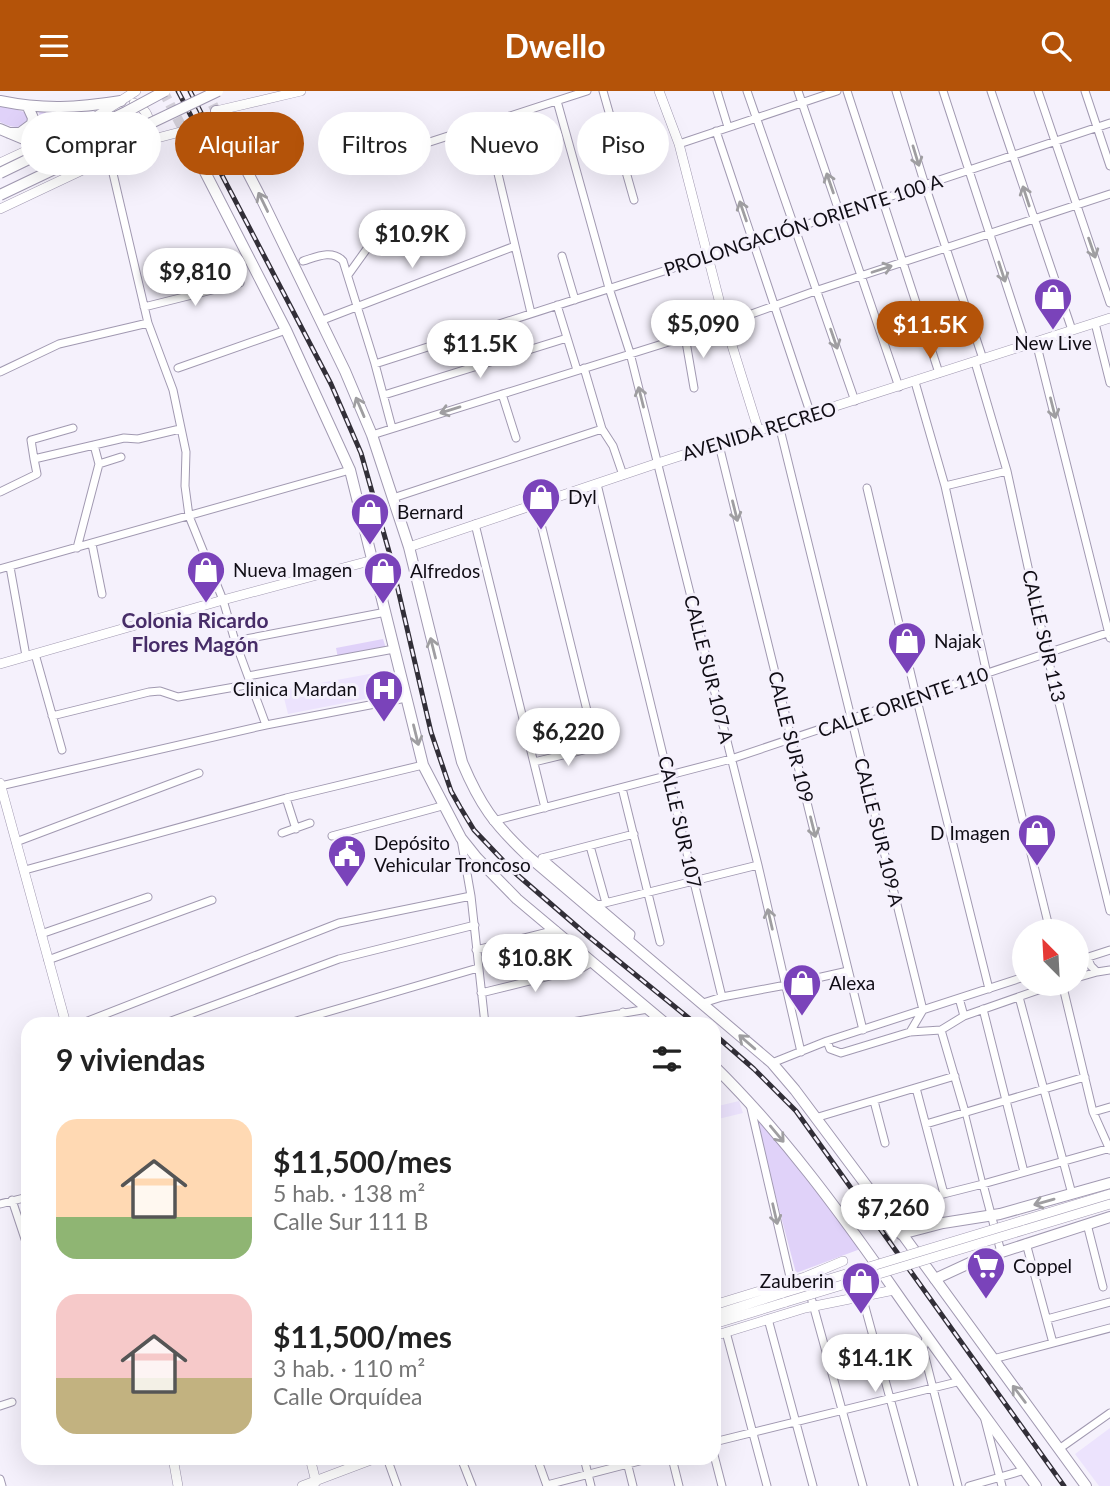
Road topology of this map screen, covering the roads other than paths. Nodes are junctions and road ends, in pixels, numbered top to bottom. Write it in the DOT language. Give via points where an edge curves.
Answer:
graph roads {
  1 [pos="136,91"];
  2 [pos="165,91"];
  3 [pos="218,91"];
  4 [pos="301,91"];
  5 [pos="586,91"];
  6 [pos="603,91"];
  7 [pos="659,91"];
  8 [pos="717,91"];
  9 [pos="747,91"];
  10 [pos="798,91"];
  11 [pos="837,91"];
  12 [pos="846,91"];
  13 [pos="896,91"];
  14 [pos="943,91"];
  15 [pos="991,91"];
  16 [pos="1038,91"];
  17 [pos="1085,91"];
  18 [pos="0,101"];
  19 [pos="121,101"];
  20 [pos="557,101"];
  21 [pos="802,102"];
  22 [pos="28,107"];
  23 [pos="216,111"];
  24 [pos="104,112"];
  25 [pos="144,112"];
  26 [pos="522,112"];
  27 [pos="756,118"];
  28 [pos="1110,123"];
  29 [pos="729,127"];
  30 [pos="1097,128"];
  31 [pos="4,131"];
  32 [pos="716,131"];
  33 [pos="21,138"];
  34 [pos="1055,142"];
  35 [pos="679,144"];
  36 [pos="21,153"];
  37 [pos="1013,155"];
  38 [pos="0,163"];
  39 [pos="1110,166"];
  40 [pos="970,171"];
  41 [pos="0,173"];
  42 [pos="72,175"];
  43 [pos="113,175"];
  44 [pos="207,175"];
  45 [pos="498,175"];
  46 [pos="925,185"];
  47 [pos="1110,194"];
  48 [pos="0,195"];
  49 [pos="883,199"];
  50 [pos="634,200"];
  51 [pos="1077,205"];
  52 [pos="0,209"];
  53 [pos="840,213"];
  54 [pos="434,215"];
  55 [pos="1033,219"];
  56 [pos="796,228"];
  57 [pos="990,233"];
  58 [pos="754,242"];
  59 [pos="515,246"];
  60 [pos="946,248"];
  61 [pos="562,256"];
  62 [pos="709,256"];
  63 [pos="303,261"];
  64 [pos="903,263"];
  65 [pos="348,275"];
  66 [pos="861,276"];
  67 [pos="240,283"];
  68 [pos="609,288"];
  69 [pos="818,291"];
  70 [pos="575,300"];
  71 [pos="1110,303"];
  72 [pos="557,305"];
  73 [pos="775,305"];
  74 [pos="357,306"];
  75 [pos="144,307"];
  76 [pos="531,313"];
  77 [pos="1110,318"];
  78 [pos="320,321"];
  79 [pos="148,323"];
  80 [pos="725,323"];
  81 [pos="1094,323"];
  82 [pos="286,330"];
  83 [pos="1072,330"];
  84 [pos="685,336"];
  85 [pos="567,338"];
  86 [pos="1036,342"];
  87 [pos="1026,345"];
  88 [pos="630,353"];
  89 [pos="979,360"];
  90 [pos="375,364"];
  91 [pos="178,368"];
  92 [pos="580,369"];
  93 [pos="0,372"];
  94 [pos="939,373"];
  95 [pos="915,382"];
  96 [pos="1110,383"];
  97 [pos="899,387"];
  98 [pos="694,388"];
  99 [pos="502,394"];
  100 [pos="384,395"];
  101 [pos="855,401"];
  102 [pos="811,415"];
  103 [pos="779,425"];
  104 [pos="73,428"];
  105 [pos="393,428"];
  106 [pos="180,429"];
  107 [pos="602,429"];
  108 [pos="759,432"];
  109 [pos="372,435"];
  110 [pos="516,438"];
  111 [pos="94,445"];
  112 [pos="719,445"];
  113 [pos="121,457"];
  114 [pos="34,459"];
  115 [pos="658,463"];
  116 [pos="99,464"];
  117 [pos="350,470"];
  118 [pos="1007,471"];
  119 [pos="624,475"];
  120 [pos="597,484"];
  121 [pos="945,486"];
  122 [pos="867,488"];
  123 [pos="0,492"];
  124 [pos="393,498"];
  125 [pos="536,503"];
  126 [pos="189,516"];
  127 [pos="475,524"];
  128 [pos="92,544"];
  129 [pos="409,547"];
  130 [pos="77,548"];
  131 [pos="373,561"];
  132 [pos="10,567"];
  133 [pos="0,569"];
  134 [pos="102,594"];
  135 [pos="223,600"];
  136 [pos="386,612"];
  137 [pos="1110,634"];
  138 [pos="235,641"];
  139 [pos="394,649"];
  140 [pos="1047,653"];
  141 [pos="31,655"];
  142 [pos="0,664"];
  143 [pos="987,674"];
  144 [pos="248,676"];
  145 [pos="252,684"];
  146 [pos="915,697"];
  147 [pos="406,698"];
  148 [pos="52,716"];
  149 [pos="851,719"];
  150 [pos="266,725"];
  151 [pos="792,740"];
  152 [pos="61,750"];
  153 [pos="731,759"];
  154 [pos="534,762"];
  155 [pos="423,765"];
  156 [pos="199,773"];
  157 [pos="670,776"];
  158 [pos="0,785"];
  159 [pos="622,788"];
  160 [pos="286,798"];
  161 [pos="442,806"];
  162 [pos="545,808"];
  163 [pos="493,822"];
  164 [pos="310,823"];
  165 [pos="296,828"];
  166 [pos="282,833"];
  167 [pos="634,834"];
  168 [pos="332,836"];
  169 [pos="461,838"];
  170 [pos="16,842"];
  171 [pos="590,846"];
  172 [pos="758,865"];
  173 [pos="25,870"];
  174 [pos="694,880"];
  175 [pos="565,884"];
  176 [pos="648,891"];
  177 [pos="471,896"];
  178 [pos="148,897"];
  179 [pos="212,900"];
  180 [pos="606,903"];
  181 [pos="597,905"];
  182 [pos="1110,911"];
  183 [pos="1047,919"];
  184 [pos="475,925"];
  185 [pos="556,930"];
  186 [pos="41,934"];
  187 [pos="629,942"];
  188 [pos="660,942"];
  189 [pos="476,950"];
  190 [pos="1110,950"];
  191 [pos="1089,956"];
  192 [pos="48,960"];
  193 [pos="592,962"];
  194 [pos="1089,962"];
  195 [pos="478,968"];
  196 [pos="1110,970"];
  197 [pos="848,971"];
  198 [pos="1097,972"];
  199 [pos="1089,974"];
  200 [pos="1012,981"];
  201 [pos="786,985"];
  202 [pos="989,989"];
  203 [pos="481,993"];
  204 [pos="1063,996"];
  205 [pos="722,997"];
  206 [pos="1019,997"];
  207 [pos="959,998"];
  208 [pos="703,1003"];
  209 [pos="649,1009"];
  210 [pos="983,1009"];
  211 [pos="923,1010"];
  212 [pos="623,1012"];
  213 [pos="964,1016"];
  214 [pos="64,1017"];
  215 [pos="98,1017"];
  216 [pos="182,1017"];
  217 [pos="309,1017"];
  218 [pos="484,1017"];
  219 [pos="600,1017"];
  220 [pos="624,1017"];
  221 [pos="658,1017"];
  222 [pos="719,1017"];
  223 [pos="721,1019"];
  224 [pos="863,1030"];
  225 [pos="941,1030"];
  226 [pos="910,1032"];
  227 [pos="827,1041"];
  228 [pos="801,1052"];
  229 [pos="772,1063"];
  230 [pos="721,1073"];
  231 [pos="955,1076"];
  232 [pos="1085,1077"];
  233 [pos="916,1088"];
  234 [pos="1045,1089"];
  235 [pos="749,1100"];
  236 [pos="874,1101"];
  237 [pos="1005,1101"];
  238 [pos="1110,1107"];
  239 [pos="965,1112"];
  240 [pos="1093,1112"];
  241 [pos="815,1118"];
  242 [pos="926,1124"];
  243 [pos="885,1143"];
  244 [pos="1110,1149"];
  245 [pos="1062,1161"];
  246 [pos="1024,1172"];
  247 [pos="1110,1183"];
  248 [pos="984,1184"];
  249 [pos="944,1194"];
  250 [pos="1072,1194"];
  251 [pos="1110,1194"];
  252 [pos="21,1198"];
  253 [pos="12,1201"];
  254 [pos="0,1204"];
  255 [pos="1110,1204"];
  256 [pos="884,1209"];
  257 [pos="995,1215"];
  258 [pos="1110,1217"];
  259 [pos="1087,1224"];
  260 [pos="1023,1226"];
  261 [pos="21,1227"];
  262 [pos="901,1234"];
  263 [pos="1026,1243"];
  264 [pos="1013,1247"];
  265 [pos="1001,1252"];
  266 [pos="843,1261"];
  267 [pos="826,1268"];
  268 [pos="816,1272"];
  269 [pos="797,1278"];
  270 [pos="934,1279"];
  271 [pos="1104,1287"];
  272 [pos="894,1290"];
  273 [pos="862,1296"];
  274 [pos="784,1297"];
  275 [pos="836,1300"];
  276 [pos="1110,1302"];
  277 [pos="721,1303"];
  278 [pos="825,1303"];
  279 [pos="810,1306"];
  280 [pos="721,1313"];
  281 [pos="1047,1318"];
  282 [pos="768,1319"];
  283 [pos="721,1321"];
  284 [pos="1110,1328"];
  285 [pos="726,1332"];
  286 [pos="721,1334"];
  287 [pos="927,1335"];
  288 [pos="1054,1343"];
  289 [pos="993,1359"];
  290 [pos="961,1381"];
  291 [pos="932,1388"];
  292 [pos="890,1399"];
  293 [pos="12,1402"];
  294 [pos="0,1406"];
  295 [pos="843,1410"];
  296 [pos="1110,1413"];
  297 [pos="984,1416"];
  298 [pos="795,1423"];
  299 [pos="753,1433"];
  300 [pos="721,1440"];
  301 [pos="1059,1449"];
  302 [pos="174,1465"];
  303 [pos="313,1465"];
  304 [pos="360,1465"];
  305 [pos="390,1465"];
  306 [pos="464,1465"];
  307 [pos="540,1465"];
  308 [pos="586,1465"];
  309 [pos="613,1465"];
  310 [pos="627,1465"];
  311 [pos="674,1465"];
  312 [pos="717,1465"];
  313 [pos="1025,1471"];
  314 [pos="588,1473"];
  315 [pos="0,1479"];
  316 [pos="321,1482"];
  317 [pos="1001,1482"];
  318 [pos="547,1485"];
  319 [pos="2,1486"];
  320 [pos="178,1486"];
  321 [pos="302,1486"];
  322 [pos="397,1486"];
  323 [pos="472,1486"];
  324 [pos="591,1486"];
  325 [pos="633,1486"];
  326 [pos="679,1486"];
  327 [pos="722,1486"];
  328 [pos="767,1486"];
  329 [pos="813,1486"];
  330 [pos="863,1486"];
  331 [pos="914,1486"];
  332 [pos="958,1486"];
  333 [pos="969,1486"];
  334 [pos="1037,1486"];
  335 [pos="1086,1486"];
  1 -- 19 [label="street"];
  2 -- 41 [label="main road, bridge"];
  3 -- 48 [label="main road, bridge"];
  4 -- 23 [label="street"];
  5 -- 20 [label="street"];
  6 -- 50 [label="street"];
  7 -- 35 [label="street"];
  8 -- 29 [label="street"];
  9 -- 27 [label="street"];
  10 -- 21 [label="street"];
  11 -- 21 [label="street"];
  12 -- 49 [label="street"];
  13 -- 46 [label="street, CALLE SUR 113, one-way"];
  14 -- 40 [label="street"];
  15 -- 37 [label="street"];
  16 -- 34 [label="street"];
  17 -- 30 [label="street"];
  18 -- 22 [label="main road"];
  19 -- 22 [label="main road" via="61,109"];
  19 -- 24 [label="street"];
  19 -- 25 [label="street" via="138,105"];
  20 -- 26 [label="street"];
  20 -- 68 [label="street, CALLE SUR 107 A"];
  21 -- 27 [label="street"];
  53 -- 21 [label="street, one-way"];
  22 -- 31 [label="main road" via="32,124 20,132"];
  78 -- 23 [label="main road, one-way"];
  27 -- 29 [label="street"];
  27 -- 56 [label="street"];
  28 -- 30 [label="street, PROLONGACIÓN ORIENTE 100 A"];
  29 -- 32 [label="street"];
  30 -- 34 [label="street, PROLONGACIÓN ORIENTE 100 A"];
  30 -- 39 [label="street"];
  31 -- 33 [label="main road"];
  32 -- 35 [label="street"];
  58 -- 32 [label="street, one-way"];
  34 -- 37 [label="street, PROLONGACIÓN ORIENTE 100 A"];
  34 -- 51 [label="street"];
  35 -- 62 [label="street"];
  36 -- 38 [label="street"];
  37 -- 40 [label="street, PROLONGACIÓN ORIENTE 100 A"];
  55 -- 37 [label="street, one-way"];
  40 -- 46 [label="street, PROLONGACIÓN ORIENTE 100 A"];
  40 -- 57 [label="street"];
  42 -- 52 [label="street"];
  43 -- 75 [label="street"];
  44 -- 82 [label="main road"];
  45 -- 59 [label="street"];
  46 -- 49 [label="street, PROLONGACIÓN ORIENTE 100 A"];
  46 -- 60 [label="street, CALLE SUR 113"];
  47 -- 51 [label="street"];
  49 -- 53 [label="street, PROLONGACIÓN ORIENTE 100 A"];
  49 -- 64 [label="street"];
  51 -- 55 [label="street"];
  51 -- 71 [label="street, one-way"];
  53 -- 56 [label="street, PROLONGACIÓN ORIENTE 100 A"];
  53 -- 66 [label="street"];
  54 -- 65 [label="street" via="371,243"];
  55 -- 57 [label="street"];
  55 -- 83 [label="street"];
  56 -- 58 [label="street, PROLONGACIÓN ORIENTE 100 A"];
  56 -- 69 [label="street"];
  57 -- 60 [label="street"];
  57 -- 87 [label="street, one-way"];
  58 -- 62 [label="street, PROLONGACIÓN ORIENTE 100 A"];
  58 -- 73 [label="street"];
  59 -- 74 [label="street"];
  59 -- 76 [label="street"];
  60 -- 64 [label="street"];
  60 -- 89 [label="street, CALLE SUR 113"];
  61 -- 70 [label="street"];
  62 -- 68 [label="street, PROLONGACIÓN ORIENTE 100 A"];
  62 -- 80 [label="street"];
  63 -- 65 [label="street" via="338,256"];
  66 -- 64 [label="street, one-way"];
  64 -- 94 [label="street"];
  65 -- 74 [label="street"];
  66 -- 69 [label="street"];
  66 -- 97 [label="street"];
  67 -- 75 [label="street"];
  68 -- 70 [label="street, PROLONGACIÓN ORIENTE 100 A"];
  68 -- 88 [label="street, CALLE SUR 107 A"];
  69 -- 73 [label="street"];
  69 -- 101 [label="street, one-way"];
  70 -- 72 [label="street, PROLONGACIÓN ORIENTE 100 A"];
  72 -- 76 [label="street, PROLONGACIÓN ORIENTE 100 A"];
  72 -- 85 [label="street"];
  73 -- 80 [label="street"];
  73 -- 102 [label="street"];
  74 -- 78 [label="street"];
  74 -- 90 [label="street"];
  75 -- 79 [label="street"];
  76 -- 90 [label="street, PROLONGACIÓN ORIENTE 100 A"];
  77 -- 81 [label="street, AVENIDA RECREO"];
  109 -- 78 [label="main road, one-way"];
  79 -- 93 [label="street" via="59,344"];
  79 -- 106 [label="street" via="168,373"];
  80 -- 84 [label="street"];
  80 -- 108 [label="street"];
  81 -- 83 [label="street, AVENIDA RECREO"];
  81 -- 96 [label="street"];
  82 -- 91 [label="street"];
  82 -- 117 [label="main road"];
  83 -- 86 [label="street, AVENIDA RECREO"];
  84 -- 88 [label="street"];
  84 -- 98 [label="street"];
  85 -- 92 [label="street"];
  85 -- 100 [label="street"];
  86 -- 87 [label="street, AVENIDA RECREO"];
  86 -- 137 [label="street, one-way"];
  87 -- 89 [label="street, AVENIDA RECREO"];
  88 -- 92 [label="street"];
  115 -- 88 [label="street, CALLE SUR 107 A, one-way"];
  89 -- 94 [label="street, AVENIDA RECREO"];
  89 -- 118 [label="street, CALLE SUR 113"];
  90 -- 100 [label="street"];
  92 -- 99 [label="street"];
  92 -- 107 [label="street"];
  94 -- 95 [label="street, AVENIDA RECREO"];
  95 -- 97 [label="street, AVENIDA RECREO"];
  95 -- 121 [label="street"];
  97 -- 101 [label="street, AVENIDA RECREO"];
  99 -- 105 [label="street, one-way"];
  99 -- 110 [label="street"];
  100 -- 105 [label="street"];
  101 -- 102 [label="street, AVENIDA RECREO"];
  102 -- 103 [label="street, AVENIDA RECREO"];
  103 -- 108 [label="street, AVENIDA RECREO"];
  103 -- 149 [label="street, CALLE SUR 109 A"];
  104 -- 114 [label="street" via="31,440"];
  105 -- 109 [label="street"];
  106 -- 111 [label="street"];
  106 -- 126 [label="street" via="186,452 184,486"];
  107 -- 119 [label="street"];
  107 -- 124 [label="street"];
  108 -- 112 [label="street, AVENIDA RECREO"];
  109 -- 124 [label="main road"];
  111 -- 114 [label="street"];
  111 -- 116 [label="street"];
  112 -- 115 [label="street, AVENIDA RECREO"];
  112 -- 151 [label="street, CALLE SUR 109, one-way"];
  113 -- 116 [label="street"];
  114 -- 123 [label="street" via="37,474"];
  115 -- 119 [label="street, AVENIDA RECREO"];
  115 -- 153 [label="street, CALLE SUR 107 A"];
  116 -- 130 [label="street"];
  117 -- 126 [label="street"];
  117 -- 131 [label="main road"];
  118 -- 121 [label="street"];
  118 -- 140 [label="street, CALLE SUR 113"];
  119 -- 120 [label="street, AVENIDA RECREO"];
  120 -- 125 [label="street, AVENIDA RECREO"];
  120 -- 157 [label="street, CALLE SUR 107"];
  121 -- 143 [label="street"];
  122 -- 146 [label="street"];
  124 -- 129 [label="main road"];
  125 -- 127 [label="street, AVENIDA RECREO"];
  125 -- 154 [label="street" via="596,747"];
  126 -- 128 [label="street"];
  126 -- 135 [label="street"];
  127 -- 129 [label="street, AVENIDA RECREO"];
  127 -- 154 [label="street"];
  128 -- 130 [label="street"];
  128 -- 134 [label="street"];
  163 -- 129 [label="main road, one-way" via="462,762"];
  130 -- 132 [label="street"];
  131 -- 135 [label="street"];
  131 -- 136 [label="main road"];
  132 -- 133 [label="street"];
  132 -- 141 [label="street"];
  135 -- 138 [label="street"];
  135 -- 141 [label="street"];
  136 -- 138 [label="street"];
  136 -- 139 [label="main road"];
  137 -- 140 [label="street, CALLE ORIENTE 110"];
  138 -- 144 [label="street"];
  139 -- 144 [label="street"];
  139 -- 147 [label="main road"];
  140 -- 143 [label="street, CALLE ORIENTE 110"];
  140 -- 182 [label="street, CALLE SUR 113"];
  141 -- 142 [label="street"];
  141 -- 148 [label="street"];
  143 -- 146 [label="street, CALLE ORIENTE 110"];
  143 -- 183 [label="street"];
  144 -- 145 [label="street"];
  145 -- 148 [label="street" via="178,697 149,691"];
  145 -- 150 [label="street"];
  146 -- 149 [label="street, CALLE ORIENTE 110"];
  146 -- 202 [label="street"];
  147 -- 150 [label="street"];
  147 -- 155 [label="main road, one-way"];
  148 -- 152 [label="street"];
  149 -- 151 [label="street, CALLE ORIENTE 110"];
  149 -- 211 [label="street, CALLE SUR 109 A"];
  150 -- 158 [label="street"];
  151 -- 153 [label="street, CALLE ORIENTE 110"];
  151 -- 197 [label="street, CALLE SUR 109, one-way"];
  153 -- 157 [label="street, CALLE ORIENTE 110"];
  153 -- 172 [label="street, CALLE SUR 107 A"];
  154 -- 162 [label="street"];
  155 -- 160 [label="street"];
  155 -- 161 [label="main road"];
  156 -- 170 [label="street"];
  157 -- 159 [label="street, CALLE ORIENTE 110"];
  157 -- 174 [label="street, CALLE SUR 107"];
  158 -- 170 [label="street"];
  159 -- 162 [label="street, CALLE ORIENTE 110"];
  159 -- 167 [label="street"];
  160 -- 165 [label="street"];
  160 -- 173 [label="street"];
  161 -- 168 [label="street"];
  161 -- 169 [label="main road"];
  162 -- 163 [label="street, CALLE ORIENTE 110"];
  163 -- 175 [label="main road"];
  164 -- 165 [label="street"];
  165 -- 166 [label="street"];
  167 -- 171 [label="street"];
  167 -- 176 [label="street"];
  169 -- 177 [label="street"];
  169 -- 185 [label="main road" via="517,899"];
  170 -- 173 [label="street"];
  171 -- 175 [label="street" via="542,858"];
  171 -- 180 [label="street"];
  172 -- 174 [label="street"];
  201 -- 172 [label="street, CALLE SUR 107 A, one-way"];
  173 -- 186 [label="street"];
  174 -- 176 [label="street"];
  174 -- 205 [label="street, CALLE SUR 107"];
  175 -- 181 [label="street"];
  175 -- 187 [label="main road"];
  176 -- 180 [label="street"];
  176 -- 188 [label="street"];
  177 -- 184 [label="street"];
  177 -- 215 [label="street" via="339,923"];
  178 -- 186 [label="street"];
  179 -- 192 [label="street"];
  180 -- 181 [label="street"];
  181 -- 187 [label="street" via="631,934"];
  184 -- 189 [label="street"];
  184 -- 216 [label="street" via="339,959"];
  185 -- 189 [label="street"];
  185 -- 193 [label="main road"];
  186 -- 192 [label="street"];
  187 -- 208 [label="main road"];
  189 -- 195 [label="street"];
  190 -- 191 [label="street"];
  192 -- 214 [label="street"];
  193 -- 203 [label="street"];
  193 -- 209 [label="main road"];
  194 -- 198 [label="street"];
  195 -- 203 [label="street"];
  195 -- 217 [label="street"];
  196 -- 198 [label="street"];
  197 -- 201 [label="street"];
  197 -- 224 [label="street, CALLE SUR 109"];
  198 -- 199 [label="street"];
  200 -- 202 [label="street"];
  201 -- 205 [label="street"];
  201 -- 228 [label="street, CALLE SUR 107 A"];
  202 -- 207 [label="street"];
  203 -- 218 [label="street"];
  204 -- 232 [label="street"];
  205 -- 208 [label="street"];
  206 -- 210 [label="street"];
  206 -- 234 [label="street"];
  207 -- 211 [label="street"];
  207 -- 213 [label="street"];
  222 -- 208 [label="main road, one-way"];
  209 -- 212 [label="street"];
  209 -- 221 [label="main road"];
  210 -- 213 [label="street"];
  210 -- 237 [label="street"];
  211 -- 224 [label="street"];
  211 -- 226 [label="street"];
  212 -- 219 [label="street"];
  212 -- 220 [label="street"];
  213 -- 225 [label="street"];
  229 -- 223 [label="main road, one-way"];
  224 -- 227 [label="street"];
  225 -- 226 [label="street"];
  225 -- 231 [label="street"];
  226 -- 227 [label="street" via="841,1053 830,1049"];
  227 -- 228 [label="street"];
  228 -- 229 [label="street"];
  229 -- 241 [label="main road"];
  230 -- 235 [label="main road"];
  231 -- 233 [label="street"];
  231 -- 239 [label="street"];
  232 -- 234 [label="street"];
  232 -- 240 [label="street"];
  233 -- 236 [label="street"];
  233 -- 242 [label="street"];
  234 -- 237 [label="street"];
  234 -- 245 [label="street"];
  235 -- 269 [label="street, one-way"];
  235 -- 272 [label="main road, one-way" via="868,1250"];
  236 -- 241 [label="street"];
  236 -- 243 [label="street"];
  237 -- 239 [label="street"];
  237 -- 246 [label="street"];
  238 -- 240 [label="street"];
  239 -- 242 [label="street"];
  239 -- 248 [label="street"];
  240 -- 244 [label="street"];
  241 -- 256 [label="main road"];
  242 -- 249 [label="street"];
  244 -- 245 [label="street"];
  245 -- 246 [label="street"];
  245 -- 250 [label="street"];
  246 -- 248 [label="street"];
  247 -- 250 [label="main road"];
  248 -- 249 [label="street"];
  248 -- 257 [label="street"];
  249 -- 256 [label="street"];
  250 -- 257 [label="main road, one-way"];
  251 -- 260 [label="street"];
  252 -- 253 [label="street"];
  253 -- 254 [label="street"];
  253 -- 261 [label="street"];
  255 -- 260 [label="street"];
  256 -- 262 [label="main road"];
  257 -- 262 [label="main road"];
  257 -- 264 [label="main road"];
  257 -- 265 [label="street"];
  258 -- 259 [label="main road"];
  259 -- 263 [label="main road"];
  259 -- 271 [label="street"];
  260 -- 274 [label="street, bridge"];
  262 -- 270 [label="main road"];
  263 -- 264 [label="main road"];
  263 -- 281 [label="street"];
  264 -- 265 [label="main road"];
  265 -- 270 [label="main road"];
  266 -- 267 [label="street"];
  267 -- 268 [label="street"];
  267 -- 275 [label="street"];
  268 -- 269 [label="street"];
  268 -- 278 [label="street"];
  269 -- 277 [label="street"];
  269 -- 279 [label="street"];
  270 -- 289 [label="main road"];
  272 -- 273 [label="street"];
  272 -- 287 [label="main road"];
  273 -- 275 [label="street"];
  273 -- 292 [label="street"];
  274 -- 280 [label="street"];
  274 -- 283 [label="street"];
  275 -- 278 [label="street"];
  276 -- 281 [label="street"];
  278 -- 279 [label="street"];
  279 -- 282 [label="street"];
  279 -- 295 [label="street"];
  281 -- 288 [label="street"];
  282 -- 285 [label="street"];
  282 -- 298 [label="street"];
  284 -- 288 [label="street"];
  285 -- 286 [label="street"];
  285 -- 299 [label="street"];
  287 -- 290 [label="main road"];
  287 -- 291 [label="street" via="923,1349"];
  288 -- 289 [label="street"];
  301 -- 289 [label="main road, one-way"];
  290 -- 291 [label="street"];
  290 -- 297 [label="main road"];
  291 -- 292 [label="street"];
  291 -- 332 [label="street"];
  292 -- 295 [label="street"];
  292 -- 331 [label="street"];
  293 -- 294 [label="street"];
  295 -- 298 [label="street"];
  295 -- 330 [label="street"];
  296 -- 301 [label="street"];
  297 -- 313 [label="main road"];
  297 -- 317 [label="street"];
  298 -- 299 [label="street"];
  298 -- 329 [label="street"];
  299 -- 300 [label="street"];
  299 -- 328 [label="street"];
  301 -- 335 [label="main road"];
  302 -- 320 [label="street"];
  303 -- 316 [label="street"];
  304 -- 316 [label="street"];
  305 -- 322 [label="street"];
  306 -- 323 [label="street"];
  307 -- 318 [label="street"];
  308 -- 314 [label="street"];
  309 -- 314 [label="street"];
  310 -- 325 [label="street"];
  311 -- 326 [label="street"];
  312 -- 327 [label="street"];
  313 -- 317 [label="street"];
  313 -- 334 [label="main road"];
  314 -- 318 [label="street"];
  314 -- 324 [label="street"];
  315 -- 319 [label="street"];
  316 -- 321 [label="street"];
  317 -- 333 [label="street"];
}
